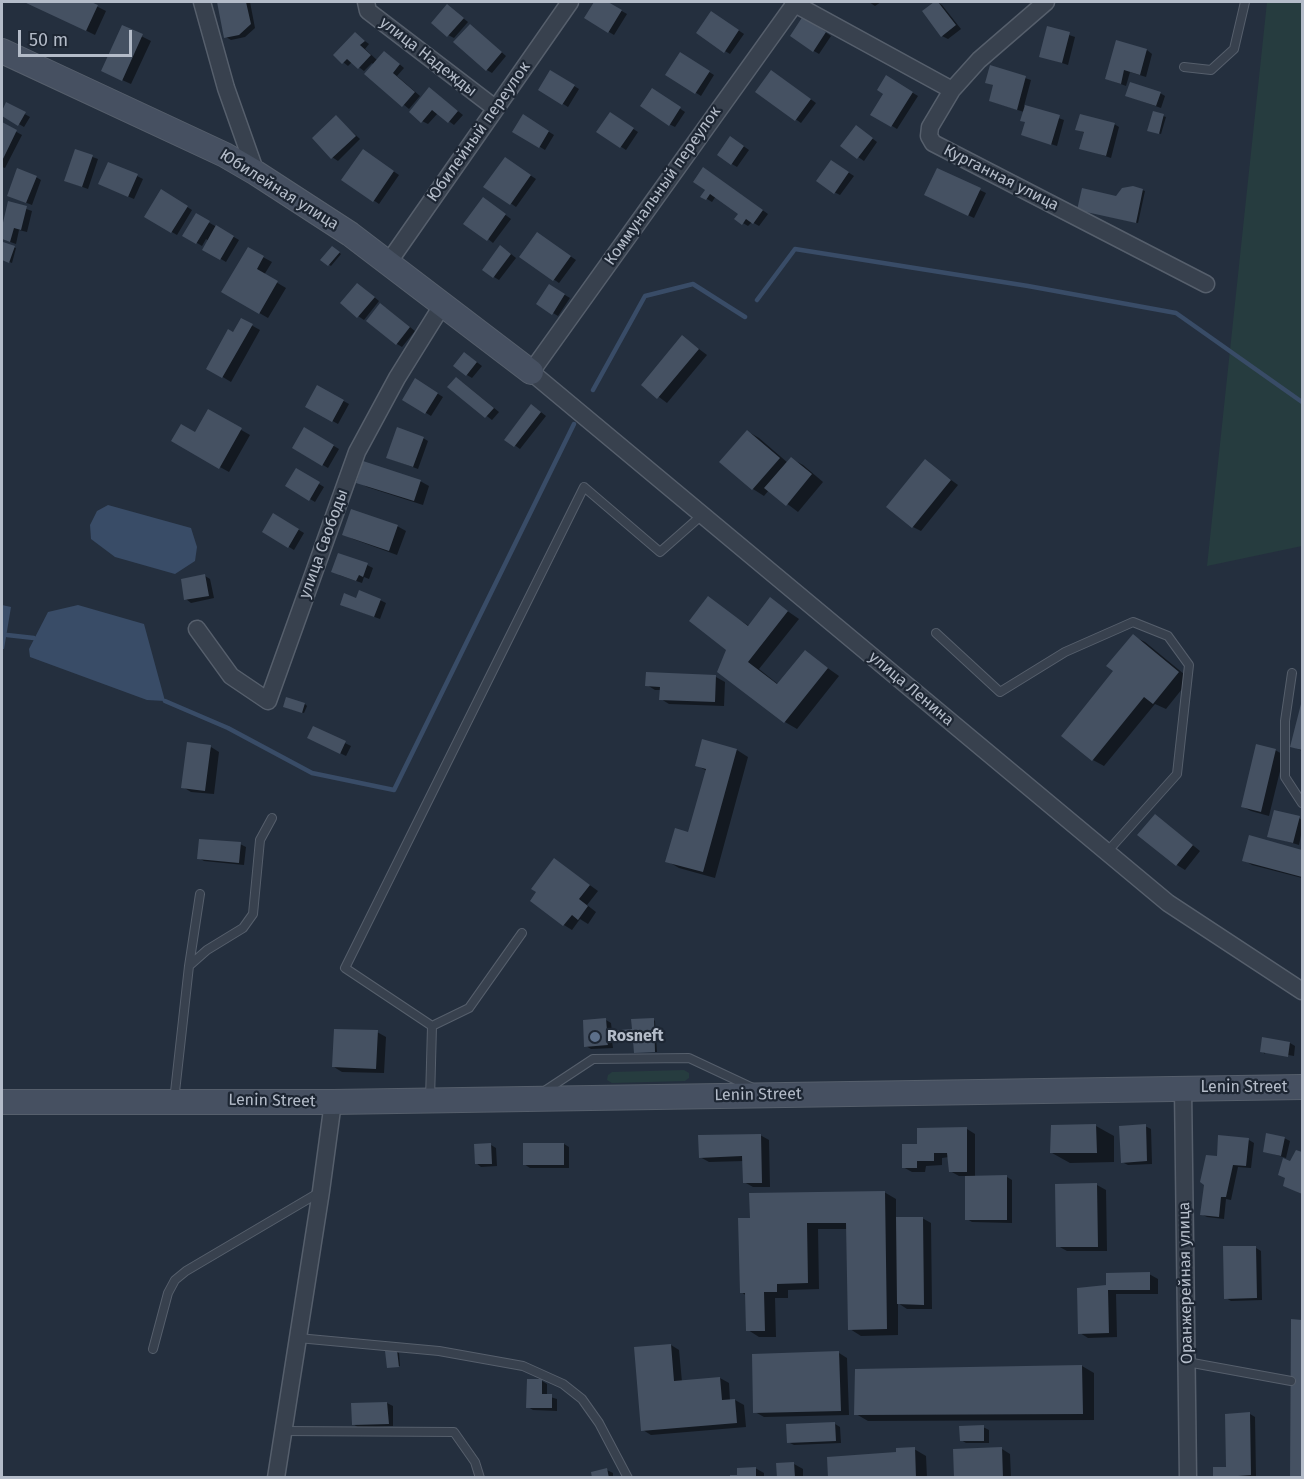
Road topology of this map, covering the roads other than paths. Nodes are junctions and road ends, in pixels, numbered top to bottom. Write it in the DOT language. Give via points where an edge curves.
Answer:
graph roads {
  1 [pos="202,2"];
  2 [pos="366,2"];
  3 [pos="570,2"];
  4 [pos="795,2"];
  5 [pos="1046,2"];
  6 [pos="1245,2"];
  7 [pos="2,51"];
  8 [pos="1184,67"];
  9 [pos="952,90"];
  10 [pos="495,108"];
  11 [pos="256,173"];
  12 [pos="388,263"];
  13 [pos="1206,284"];
  14 [pos="443,304"];
  15 [pos="531,372"];
  16 [pos="702,515"];
  17 [pos="197,629"];
  18 [pos="936,633"];
  19 [pos="1292,673"];
  20 [pos="1302,803"];
  21 [pos="272,818"];
  22 [pos="1107,852"];
  23 [pos="200,894"];
  24 [pos="522,933"];
  25 [pos="189,966"];
  26 [pos="1302,991"];
  27 [pos="432,1026"];
  28 [pos="1302,1088"];
  29 [pos="1183,1089"];
  30 [pos="767,1095"];
  31 [pos="533,1099"];
  32 [pos="430,1101"];
  33 [pos="2,1102"];
  34 [pos="174,1102"];
  35 [pos="333,1102"];
  36 [pos="321,1191"];
  37 [pos="298,1338"];
  38 [pos="153,1349"];
  39 [pos="1186,1362"];
  40 [pos="1291,1381"];
  41 [pos="283,1431"];
  42 [pos="280,1476"];
  43 [pos="480,1478"];
  44 [pos="628,1478"];
  45 [pos="1188,1478"];
  1 -- 11 [label="street" via="226,88"];
  2 -- 10 [label="street, улица Надежды" via="368,11"];
  3 -- 10 [label="street, Юбилейный переулок"];
  4 -- 9 [label="street"];
  4 -- 15 [label="street, Коммунальный переулок"];
  5 -- 9 [label="street, Курганная улица" via="979,60"];
  6 -- 8 [label="lane" via="1234,49 1211,70"];
  7 -- 11 [label="main road, Юбилейная улица"];
  9 -- 13 [label="street, Курганная улица" via="930,127 933,143"];
  10 -- 12 [label="street, Юбилейный переулок"];
  11 -- 12 [label="main road, Юбилейная улица"];
  12 -- 14 [label="main road, Юбилейная улица"];
  14 -- 15 [label="main road, Юбилейная улица"];
  14 -- 17 [label="street, улица Свободы" via="357,452 268,701 231,676"];
  15 -- 16 [label="street, улица Ленина"];
  16 -- 22 [label="street, улица Ленина"];
  16 -- 27 [label="lane" via="660,552 584,487 345,968"];
  18 -- 22 [label="lane" via="1000,692 1065,652 1134,622 1168,636 1189,665 1177,774"];
  19 -- 20 [label="lane" via="1285,722 1285,777"];
  21 -- 25 [label="lane" via="260,840 253,914 243,928"];
  22 -- 26 [label="street, улица Ленина" via="1168,903"];
  23 -- 25 [label="lane"];
  24 -- 27 [label="lane" via="469,1008"];
  25 -- 34 [label="lane"];
  27 -- 32 [label="lane"];
  28 -- 29 [label="main road, Lenin Street"];
  29 -- 30 [label="main road, Lenin Street"];
  29 -- 39 [label="street, Оранжерейная улица"];
  30 -- 31 [label="main road, Lenin Street"];
  30 -- 31 [label="lane" via="689,1058 593,1059"];
  31 -- 32 [label="main road, Lenin Street"];
  32 -- 35 [label="main road, Lenin Street"];
  33 -- 34 [label="main road, Lenin Street"];
  34 -- 35 [label="main road, Lenin Street"];
  35 -- 36 [label="street"];
  36 -- 37 [label="street"];
  36 -- 38 [label="lane" via="176,1280 168,1293"];
  37 -- 41 [label="street"];
  37 -- 44 [label="lane" via="439,1351 523,1366 563,1384 582,1399"];
  39 -- 40 [label="lane"];
  39 -- 45 [label="street, Оранжерейная улица"];
  41 -- 42 [label="street"];
  41 -- 43 [label="lane" via="454,1432 476,1462"];
}
